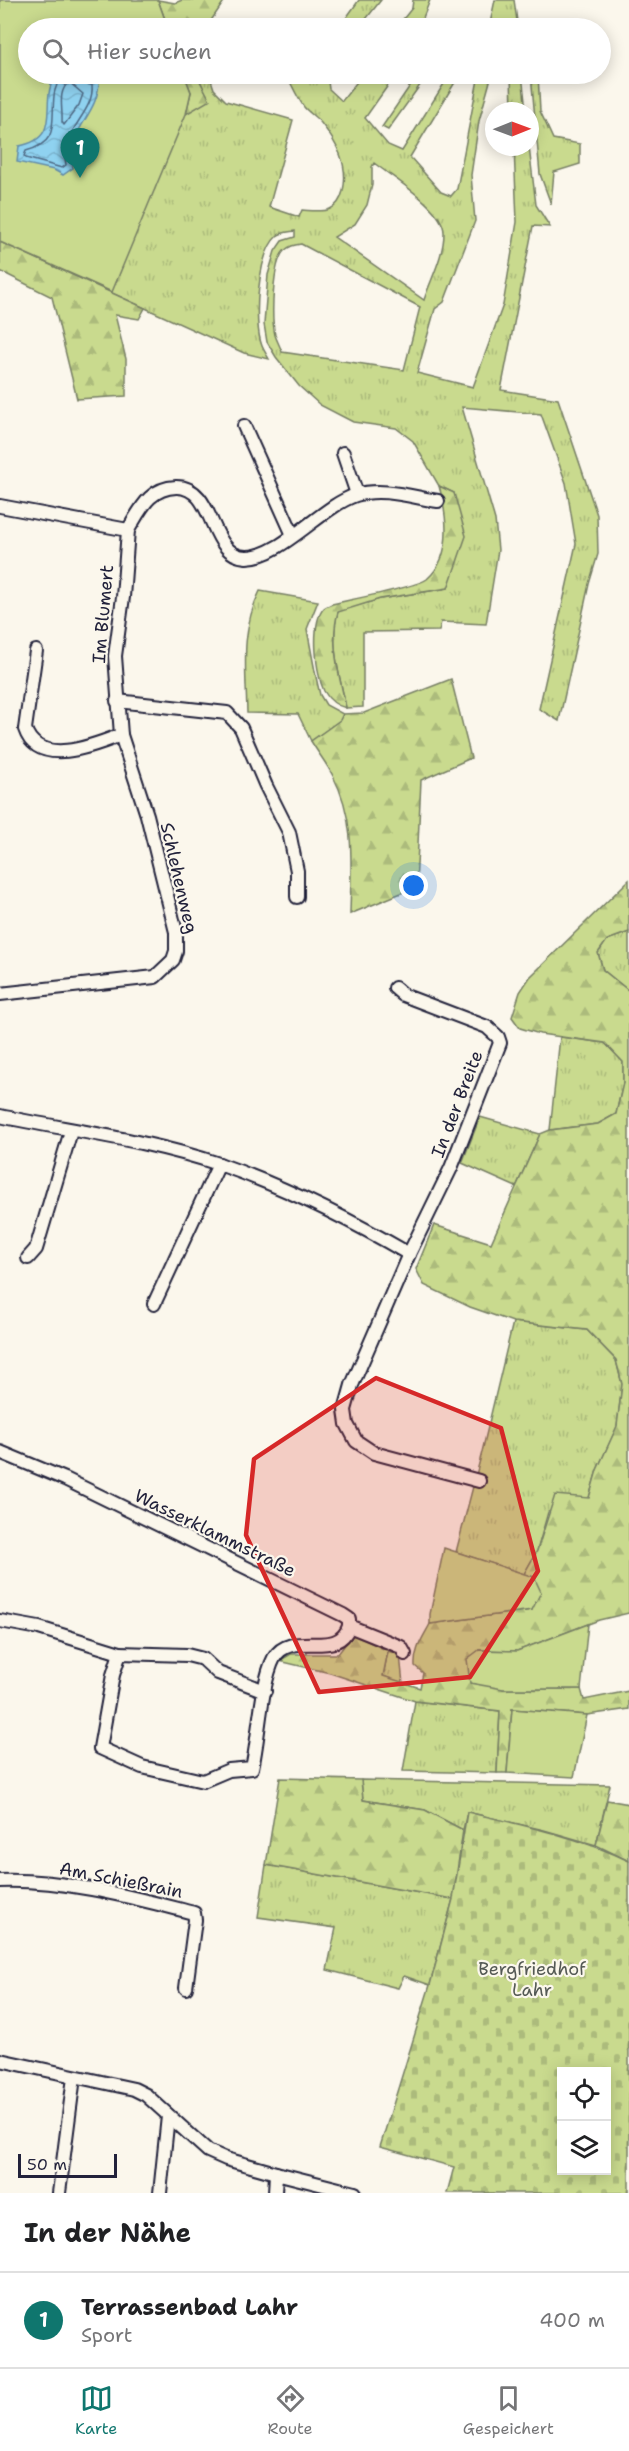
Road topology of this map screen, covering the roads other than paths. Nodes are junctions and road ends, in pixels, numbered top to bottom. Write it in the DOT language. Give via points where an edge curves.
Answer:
graph roads {
  1 [pos="244,426"];
  2 [pos="343,453"];
  3 [pos="357,495"];
  4 [pos="438,501"];
  5 [pos="0,506"];
  6 [pos="128,530"];
  7 [pos="293,535"];
  8 [pos="36,651"];
  9 [pos="117,702"];
  10 [pos="121,735"];
  11 [pos="297,897"];
  12 [pos="395,988"];
  13 [pos="0,994"];
  14 [pos="0,1116"];
  15 [pos="71,1131"];
  16 [pos="219,1164"];
  17 [pos="409,1254"];
  18 [pos="28,1258"];
  19 [pos="154,1305"];
  20 [pos="0,1452"];
  21 [pos="479,1481"];
  22 [pos="0,1621"];
  23 [pos="349,1626"];
  24 [pos="120,1653"];
  25 [pos="405,1654"];
  26 [pos="265,1691"];
  27 [pos="0,1881"];
  28 [pos="186,1989"];
  29 [pos="0,2060"];
  30 [pos="75,2076"];
  31 [pos="168,2116"];
  32 [pos="276,2173"];
  33 [pos="59,2193"];
  34 [pos="160,2193"];
  35 [pos="274,2193"];
  36 [pos="355,2193"];
  1 -- 7 [label="street"];
  2 -- 3 [label="street"];
  3 -- 4 [label="street, Im Blumert" via="385,492"];
  3 -- 7 [label="street, Im Blumert"];
  5 -- 6 [label="street"];
  6 -- 7 [label="street, Im Blumert" via="145,503 160,489 180,487 199,499 225,547 238,556 270,552"];
  6 -- 9 [label="street, Im Blumert" via="115,656"];
  8 -- 10 [label="street" via="25,729 29,740 41,749 58,752"];
  9 -- 10 [label="street, Schlehenweg"];
  9 -- 11 [label="street" via="227,713 241,728 289,832 297,871"];
  10 -- 13 [label="street, Schlehenweg" via="147,815 172,914 176,932 173,960 155,977"];
  12 -- 17 [label="street, In der Breite" via="403,995 487,1027 500,1043 451,1168"];
  14 -- 15 [label="street"];
  15 -- 16 [label="street" via="130,1141"];
  15 -- 18 [label="street" via="36,1249"];
  16 -- 17 [label="street" via="357,1223"];
  16 -- 19 [label="street"];
  17 -- 21 [label="street, In der Breite" via="352,1385 345,1410 347,1424 356,1441 374,1453"];
  20 -- 23 [label="street, Wasserklammstraße" via="65,1479 343,1615 349,1619"];
  22 -- 24 [label="street" via="39,1628"];
  23 -- 25 [label="street, Wasserklammstraße" via="401,1647"];
  23 -- 26 [label="street" via="338,1640 325,1644 297,1643 284,1648 274,1658"];
  24 -- 26 [label="street" via="188,1655 203,1659 218,1673"];
  24 -- 26 [label="street" via="100,1748 142,1767 203,1781 229,1770 252,1768"];
  27 -- 28 [label="street, Am Schießrain" via="61,1884 194,1912"];
  29 -- 30 [label="street"];
  30 -- 31 [label="street" via="134,2089"];
  30 -- 33 [label="street"];
  31 -- 32 [label="street" via="208,2151"];
  31 -- 34 [label="street"];
  32 -- 35 [label="street"];
  32 -- 36 [label="street"];
}
